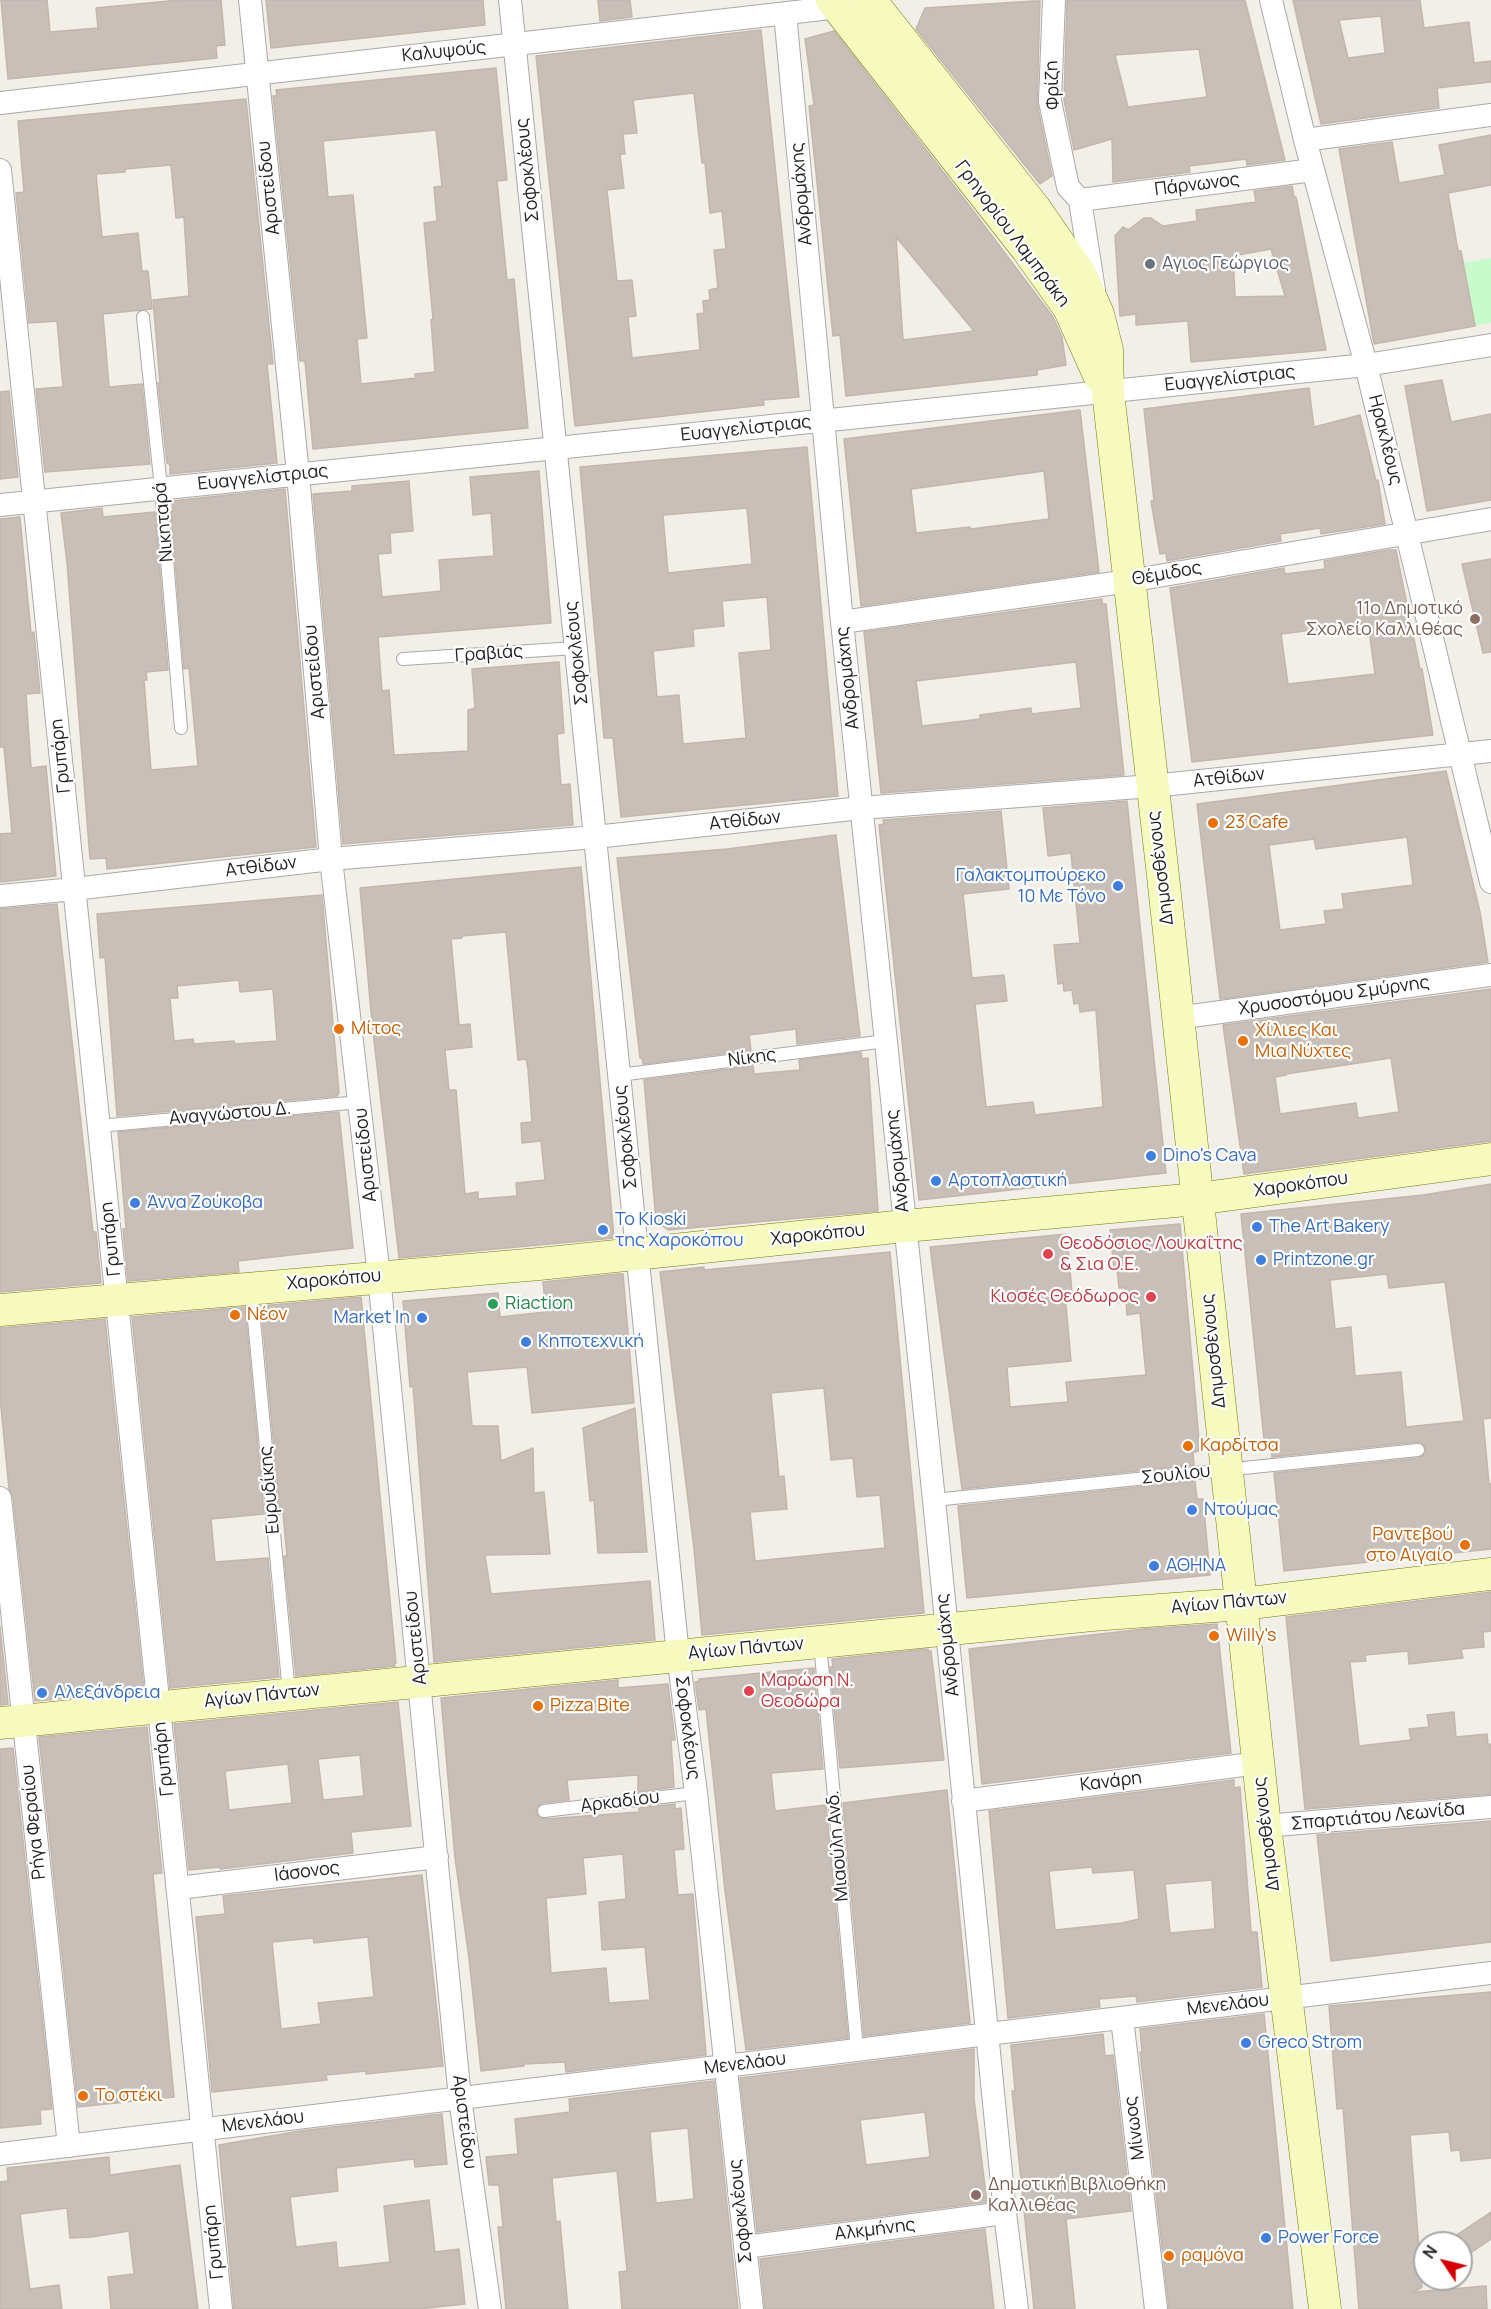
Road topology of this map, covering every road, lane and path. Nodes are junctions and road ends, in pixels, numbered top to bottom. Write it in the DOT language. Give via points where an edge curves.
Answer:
graph roads {
  1 [pos="250,0"];
  2 [pos="510,0"];
  3 [pos="1054,0"];
  4 [pos="1270,0"];
  5 [pos="877,1"];
  6 [pos="835,4"];
  7 [pos="785,13"];
  8 [pos="515,44"];
  9 [pos="258,74"];
  10 [pos="0,103"];
  11 [pos="1491,115"];
  12 [pos="1305,141"];
  13 [pos="0,170"];
  14 [pos="1313,170"];
  15 [pos="1080,200"];
  16 [pos="1098,314"];
  17 [pos="142,317"];
  18 [pos="1491,345"];
  19 [pos="1366,365"];
  20 [pos="1108,392"];
  21 [pos="823,421"];
  22 [pos="556,448"];
  23 [pos="298,474"];
  24 [pos="161,488"];
  25 [pos="34,501"];
  26 [pos="0,505"];
  27 [pos="1491,519"];
  28 [pos="1408,533"];
  29 [pos="1129,581"];
  30 [pos="842,622"];
  31 [pos="576,648"];
  32 [pos="403,659"];
  33 [pos="181,728"];
  34 [pos="1491,751"];
  35 [pos="1461,755"];
  36 [pos="1152,786"];
  37 [pos="861,808"];
  38 [pos="595,837"];
  39 [pos="331,859"];
  40 [pos="1491,882"];
  41 [pos="74,889"];
  42 [pos="0,896"];
  43 [pos="1491,975"];
  44 [pos="1177,1018"];
  45 [pos="886,1041"];
  46 [pos="619,1075"];
  47 [pos="360,1102"];
  48 [pos="99,1126"];
  49 [pos="1491,1159"];
  50 [pos="1197,1199"];
  51 [pos="905,1226"];
  52 [pos="637,1254"];
  53 [pos="379,1276"];
  54 [pos="251,1287"];
  55 [pos="117,1299"];
  56 [pos="0,1310"];
  57 [pos="1418,1450"];
  58 [pos="1227,1470"];
  59 [pos="0,1498"];
  60 [pos="934,1500"];
  61 [pos="1491,1574"];
  62 [pos="1242,1604"];
  63 [pos="946,1629"];
  64 [pos="820,1643"];
  65 [pos="678,1655"];
  66 [pos="420,1681"];
  67 [pos="289,1693"];
  68 [pos="159,1707"];
  69 [pos="11,1722"];
  70 [pos="1259,1763"];
  71 [pos="696,1793"];
  72 [pos="963,1801"];
  73 [pos="1491,1807"];
  74 [pos="544,1811"];
  75 [pos="1265,1826"];
  76 [pos="437,1857"];
  77 [pos="178,1888"];
  78 [pos="1491,1973"];
  79 [pos="1287,1998"];
  80 [pos="1122,2018"];
  81 [pos="987,2035"];
  82 [pos="857,2050"];
  83 [pos="724,2066"];
  84 [pos="460,2098"];
  85 [pos="202,2130"];
  86 [pos="69,2146"];
  87 [pos="0,2154"];
  88 [pos="1005,2213"];
  89 [pos="746,2247"];
  90 [pos="221,2309"];
  91 [pos="490,2309"];
  92 [pos="752,2309"];
  93 [pos="1017,2309"];
  94 [pos="1156,2309"];
  95 [pos="1325,2309"];
  1 -- 9 [label="street, Αριστείδου"];
  2 -- 8 [label="street, Σοφοκλέους"];
  3 -- 15 [label="street, Φρίζη" via="1050,101 1068,187"];
  4 -- 12 [label="street, Ηρακλέους"];
  5 -- 6 [label="street, Καλυψούς"];
  5 -- 16 [label="street, Γρηγορίου Λαμπράκη" via="1046,223 1080,274"];
  6 -- 7 [label="street, Καλυψούς"];
  6 -- 20 [label="street, Γρηγορίου Λαμπράκη" via="1069,308"];
  7 -- 8 [label="street, Καλυψούς"];
  7 -- 21 [label="street, Ανδρομάχης"];
  8 -- 9 [label="street, Καλυψούς"];
  8 -- 22 [label="street, Σοφοκλέους"];
  9 -- 10 [label="street, Καλυψούς"];
  9 -- 23 [label="street, Αριστείδου"];
  11 -- 12 [label="street"];
  12 -- 14 [label="street, Ηρακλέους"];
  13 -- 25 [label="street, Γρυπάρη"];
  14 -- 15 [label="street, Πάρνωνος"];
  14 -- 19 [label="street, Ηρακλέους"];
  15 -- 16 [label="street"];
  16 -- 20 [label="street, Γρηγορίου Λαμπράκη" via="1107,350"];
  17 -- 24 [label="lane, Νικηταρά"];
  18 -- 19 [label="street, Ευαγγελίστριας"];
  19 -- 20 [label="street, Ευαγγελίστριας"];
  19 -- 28 [label="street, Ηρακλέους"];
  20 -- 21 [label="street, Ευαγγελίστριας"];
  20 -- 29 [label="street, Δημοσθένους"];
  21 -- 22 [label="street, Ευαγγελίστριας"];
  21 -- 30 [label="street, Ανδρομάχης"];
  22 -- 23 [label="street, Ευαγγελίστριας"];
  22 -- 31 [label="street, Σοφοκλέους"];
  23 -- 24 [label="street, Ευαγγελίστριας"];
  23 -- 39 [label="street, Αριστείδου"];
  24 -- 25 [label="street, Ευαγγελίστριας"];
  24 -- 33 [label="lane, Νικηταρά"];
  25 -- 26 [label="street, Ευαγγελίστριας"];
  25 -- 41 [label="street, Γρυπάρη"];
  27 -- 28 [label="street, Θέμιδος"];
  28 -- 29 [label="street, Θέμιδος"];
  28 -- 35 [label="street, Ηρακλέους"];
  29 -- 30 [label="street, Θέμιδος"];
  29 -- 36 [label="street, Δημοσθένους"];
  30 -- 37 [label="street, Ανδρομάχης"];
  31 -- 32 [label="lane, Γραβιάς"];
  31 -- 38 [label="street, Σοφοκλέους"];
  34 -- 35 [label="street, Ατθίδων"];
  35 -- 36 [label="street, Ατθίδων"];
  35 -- 40 [label="street, Ηρακλέους"];
  36 -- 37 [label="street, Ατθίδων"];
  36 -- 44 [label="street, Δημοσθένους"];
  37 -- 38 [label="street, Ατθίδων"];
  37 -- 45 [label="street, Ανδρομάχης"];
  38 -- 39 [label="street, Ατθίδων"];
  38 -- 46 [label="street, Σοφοκλέους"];
  39 -- 41 [label="street, Ατθίδων"];
  39 -- 47 [label="street, Αριστείδου"];
  41 -- 42 [label="street, Ατθίδων"];
  41 -- 48 [label="street, Γρυπάρη"];
  43 -- 44 [label="street, Χρυσοστόμου Σμύρνης"];
  44 -- 50 [label="street, Δημοσθένους"];
  45 -- 46 [label="lane, Νίκης"];
  45 -- 51 [label="street, Ανδρομάχης"];
  46 -- 52 [label="street, Σοφοκλέους"];
  47 -- 48 [label="lane, Αναγνώστου Δ."];
  47 -- 53 [label="street, Αριστείδου"];
  48 -- 55 [label="street, Γρυπάρη"];
  49 -- 50 [label="street, Χαροκόπου"];
  50 -- 51 [label="street, Χαροκόπου"];
  50 -- 58 [label="street, Δημοσθένους"];
  51 -- 52 [label="street, Χαροκόπου"];
  51 -- 60 [label="street, Ανδρομάχης"];
  52 -- 53 [label="street, Χαροκόπου"];
  52 -- 65 [label="street, Σοφοκλέους"];
  53 -- 54 [label="street, Χαροκόπου"];
  53 -- 66 [label="street, Αριστείδου"];
  54 -- 55 [label="street, Χαροκόπου"];
  54 -- 67 [label="lane, Ευρυδίκης"];
  55 -- 56 [label="street, Χαροκόπου"];
  55 -- 68 [label="street, Γρυπάρη"];
  57 -- 58 [label="lane, Σουλίου"];
  58 -- 60 [label="lane, Σουλίου"];
  58 -- 62 [label="street, Δημοσθένους"];
  59 -- 69 [label="street, Ρήγα Φεραίου"];
  60 -- 63 [label="street, Ανδρομάχης"];
  61 -- 62 [label="street, Αγίων Πάντων"];
  62 -- 63 [label="street, Αγίων Πάντων"];
  62 -- 70 [label="street, Δημοσθένους"];
  63 -- 64 [label="street, Αγίων Πάντων"];
  63 -- 72 [label="street, Ανδρομάχης"];
  64 -- 65 [label="street, Αγίων Πάντων"];
  64 -- 82 [label="lane, Μιαούλη Ανδ."];
  65 -- 66 [label="street, Αγίων Πάντων"];
  65 -- 71 [label="street, Σοφοκλέους"];
  66 -- 67 [label="street, Αγίων Πάντων"];
  66 -- 76 [label="street, Αριστείδου"];
  67 -- 68 [label="street, Αγίων Πάντων"];
  68 -- 69 [label="street, Αγίων Πάντων"];
  68 -- 77 [label="street, Γρυπάρη"];
  69 -- 86 [label="street, Ρήγα Φεραίου"];
  70 -- 72 [label="street, Κανάρη"];
  70 -- 75 [label="street, Δημοσθένους"];
  71 -- 74 [label="lane, Αρκαδίου"];
  71 -- 83 [label="street, Σοφοκλέους"];
  72 -- 81 [label="street, Ανδρομάχης"];
  73 -- 75 [label="street, Σπαρτιάτου Λεωνίδα"];
  75 -- 79 [label="street, Δημοσθένους"];
  76 -- 77 [label="street, Ιάσονος"];
  76 -- 84 [label="street, Αριστείδου"];
  77 -- 85 [label="street, Γρυπάρη"];
  78 -- 79 [label="street, Μενελάου"];
  79 -- 80 [label="street, Μενελάου"];
  79 -- 95 [label="street, Δημοσθένους"];
  80 -- 81 [label="street, Μενελάου"];
  80 -- 94 [label="street, Μίνωος"];
  81 -- 82 [label="street, Μενελάου"];
  81 -- 88 [label="street, Ανδρομάχης"];
  82 -- 83 [label="street, Μενελάου"];
  83 -- 84 [label="street, Μενελάου"];
  83 -- 89 [label="street, Σοφοκλέους"];
  84 -- 85 [label="street, Μενελάου"];
  84 -- 91 [label="street, Αριστείδου"];
  85 -- 86 [label="street, Μενελάου"];
  85 -- 90 [label="street, Γρυπάρη"];
  86 -- 87 [label="street, Μενελάου"];
  88 -- 89 [label="street, Αλκμήνης"];
  88 -- 93 [label="street, Ανδρομάχης"];
  89 -- 92 [label="street, Σοφοκλέους"];
}
